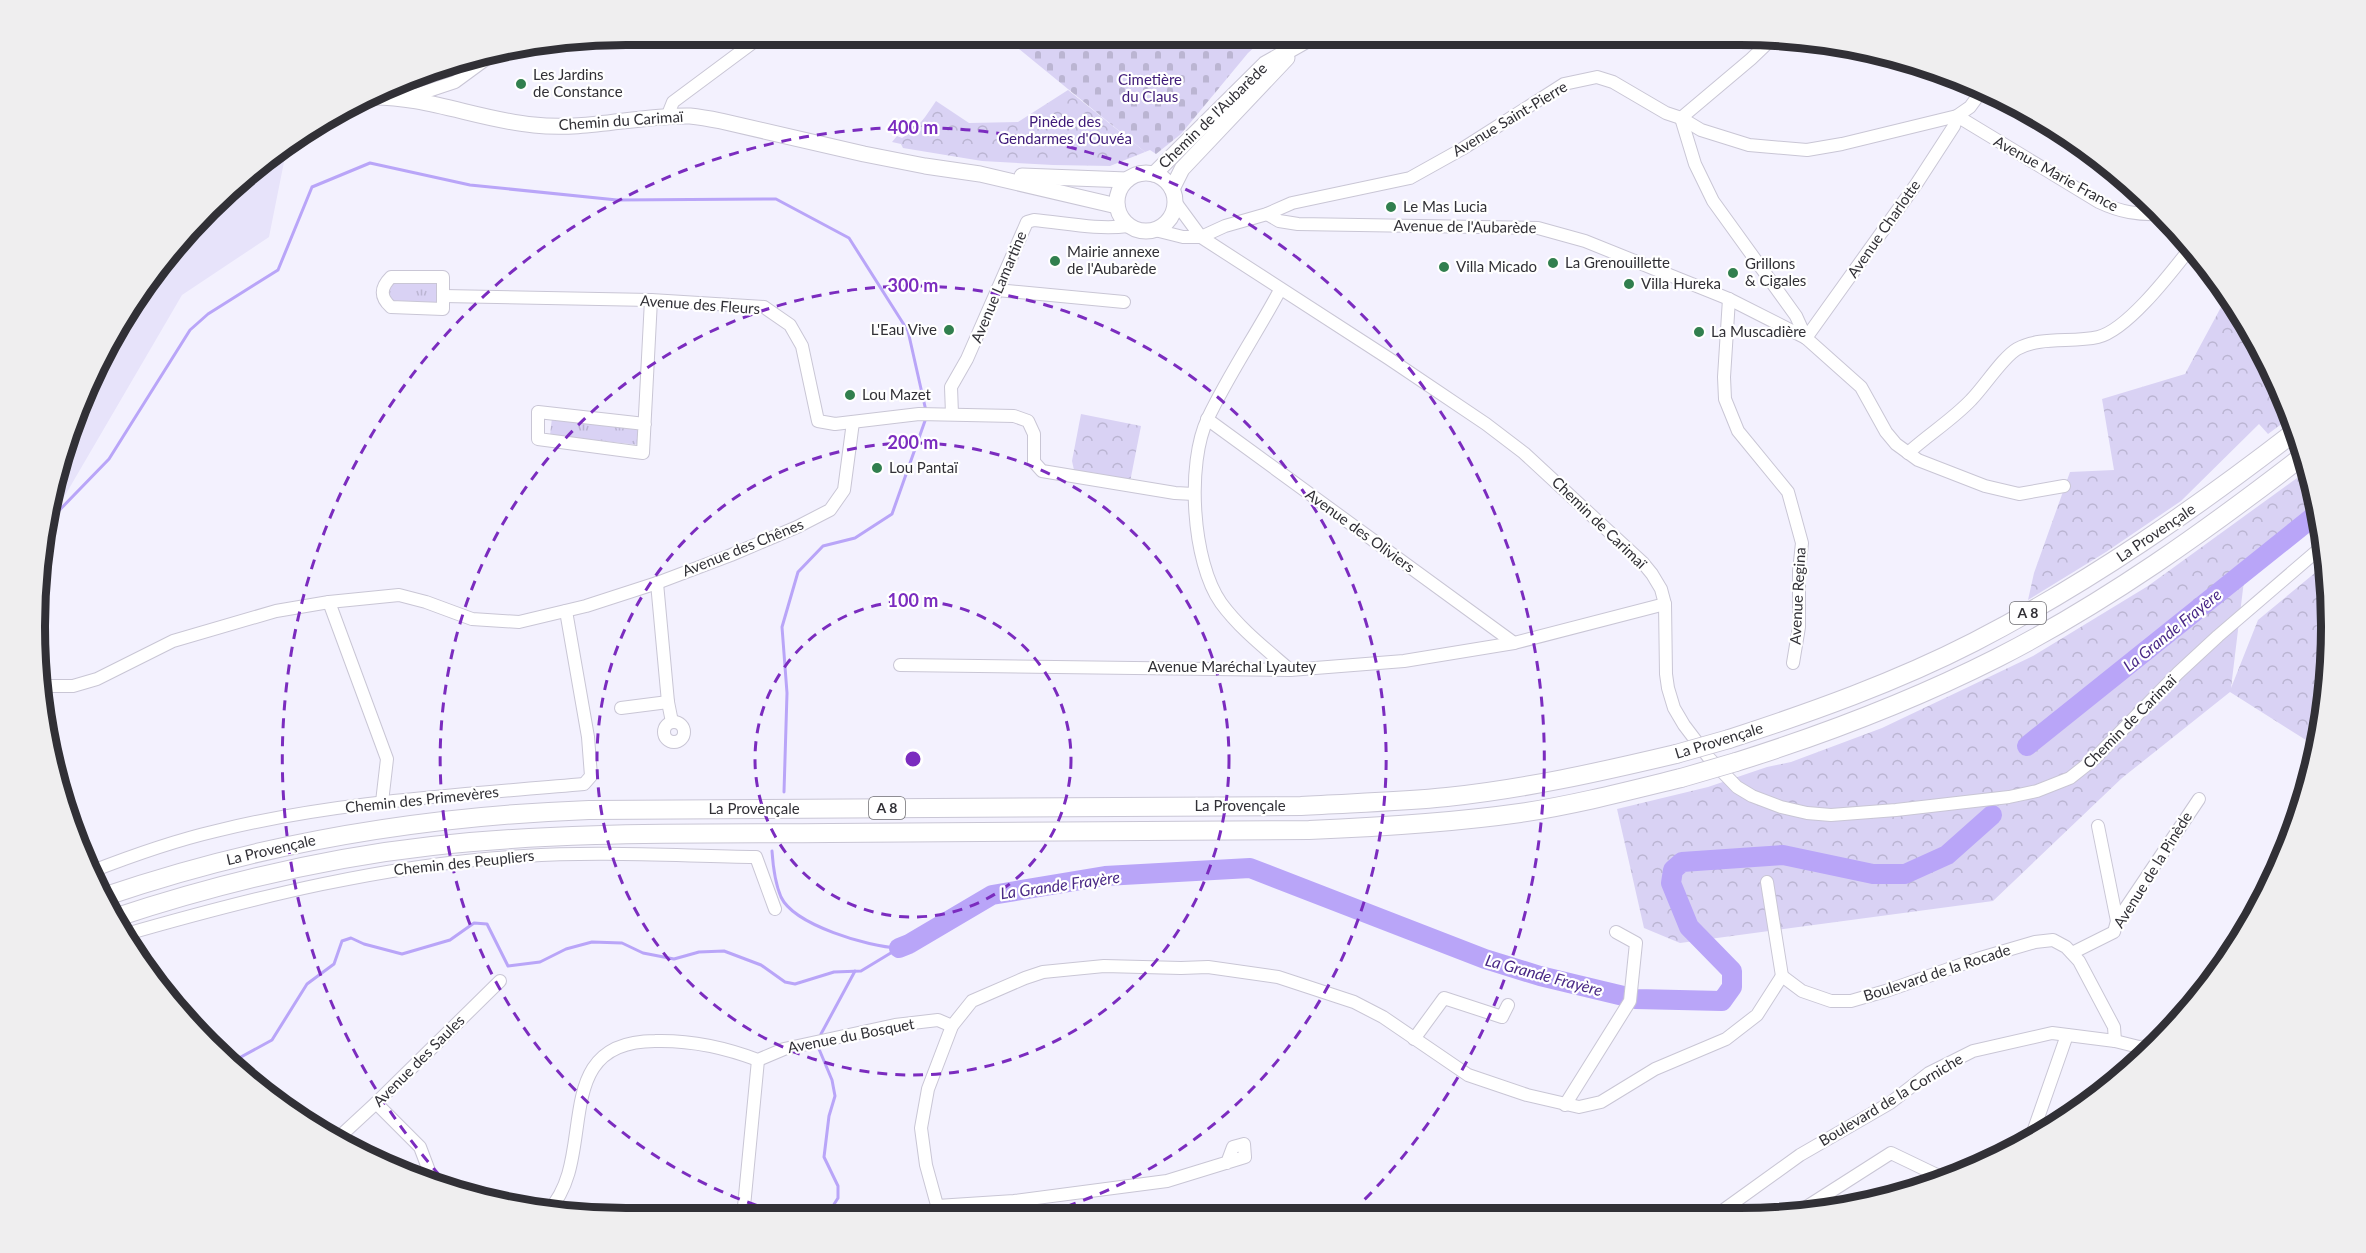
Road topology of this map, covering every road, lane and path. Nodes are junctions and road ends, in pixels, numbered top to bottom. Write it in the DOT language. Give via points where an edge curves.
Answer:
graph roads {
  1 [pos="750,45"];
  2 [pos="1298,45"];
  3 [pos="1303,45"];
  4 [pos="1765,46"];
  5 [pos="479,64"];
  6 [pos="393,95"];
  7 [pos="1978,96"];
  8 [pos="1957,116"];
  9 [pos="667,117"];
  10 [pos="1681,118"];
  11 [pos="980,174"];
  12 [pos="1154,174"];
  13 [pos="1127,180"];
  14 [pos="1174,196"];
  15 [pos="1117,206"];
  16 [pos="1267,214"];
  17 [pos="2151,215"];
  18 [pos="1128,226"];
  19 [pos="1155,230"];
  20 [pos="1201,237"];
  21 [pos="2186,254"];
  22 [pos="998,290"];
  23 [pos="1280,290"];
  24 [pos="443,296"];
  25 [pos="1729,299"];
  26 [pos="651,300"];
  27 [pos="1124,302"];
  28 [pos="1806,338"];
  29 [pos="952,414"];
  30 [pos="1207,419"];
  31 [pos="853,422"];
  32 [pos="645,424"];
  33 [pos="2289,436"];
  34 [pos="1908,453"];
  35 [pos="2296,461"];
  36 [pos="2064,486"];
  37 [pos="1194,494"];
  38 [pos="2316,552"];
  39 [pos="657,583"];
  40 [pos="329,602"];
  41 [pos="1665,604"];
  42 [pos="566,611"];
  43 [pos="1514,643"];
  44 [pos="1792,663"];
  45 [pos="900,665"];
  46 [pos="1290,670"];
  47 [pos="48,686"];
  48 [pos="668,702"];
  49 [pos="621,708"];
  50 [pos="672,722"];
  51 [pos="2199,799"];
  52 [pos="382,802"];
  53 [pos="2098,826"];
  54 [pos="98,869"];
  55 [pos="1767,882"];
  56 [pos="111,895"];
  57 [pos="776,909"];
  58 [pos="122,915"];
  59 [pos="2117,921"];
  60 [pos="132,932"];
  61 [pos="1616,932"];
  62 [pos="2072,953"];
  63 [pos="1782,976"];
  64 [pos="500,981"];
  65 [pos="1508,1005"];
  66 [pos="952,1026"];
  67 [pos="2067,1035"];
  68 [pos="1414,1039"];
  69 [pos="2115,1041"];
  70 [pos="2142,1047"];
  71 [pos="758,1060"];
  72 [pos="376,1103"];
  73 [pos="1565,1105"];
  74 [pos="2035,1127"];
  75 [pos="343,1134"];
  76 [pos="1227,1163"];
  77 [pos="430,1173"];
  78 [pos="1935,1174"];
  79 [pos="556,1203"];
  80 [pos="1814,1203"];
  81 [pos="744,1208"];
  82 [pos="937,1208"];
  83 [pos="961,1208"];
  84 [pos="1726,1208"];
  1 -- 9 [label="street" via="673,102"];
  2 -- 12 [label="main road, Chemin de l'Aubarède" via="1265,64"];
  3 -- 14 [label="main road, Chemin de l'Aubarède" via="1182,170"];
  4 -- 10 [label="street"];
  5 -- 6 [label="street" via="455,82"];
  6 -- 9 [label="main road, Chemin du Carimaï" via="535,126"];
  7 -- 8 [label="street"];
  8 -- 10 [label="street, Avenue Saint-Pierre" via="1807,150 1728,140"];
  8 -- 17 [label="street, Avenue Marie France" via="2099,202 2119,212"];
  8 -- 28 [label="street, Avenue Charlotte" via="1917,183"];
  9 -- 11 [label="main road, Chemin du Carimaï" via="721,121 864,154"];
  10 -- 16 [label="street, Avenue Saint-Pierre" via="1597,77 1564,84 1410,178 1292,203"];
  10 -- 28 [label="street" via="1695,164 1713,201 1796,316"];
  11 -- 13 [label="main road, Chemin du Carimaï"];
  11 -- 15 [label="main road, Chemin du Carimaï"];
  12 -- 13 [label="main road"];
  12 -- 14 [label="main road" via="1162,177"];
  13 -- 15 [label="main road" via="1121,187"];
  14 -- 19 [label="main road" via="1170,220"];
  14 -- 20 [label="street, Chemin de Carimaï"];
  15 -- 18 [label="main road"];
  16 -- 20 [label="street, Avenue Saint-Pierre"];
  16 -- 25 [label="street, Avenue de l'Aubarède" via="1298,224 1538,228 1585,241"];
  18 -- 19 [label="main road" via="1141,231"];
  18 -- 22 [label="street, Avenue Lamartine" via="1098,228 1027,222"];
  19 -- 20 [label="street"];
  20 -- 23 [label="street, Chemin de Carimaï"];
  21 -- 34 [label="street" via="2159,288 2113,329 2100,336 2031,343 2015,350 1966,405"];
  22 -- 27 [label="street"];
  22 -- 29 [label="street, Avenue Lamartine" via="951,387"];
  23 -- 30 [label="street"];
  23 -- 41 [label="street, Chemin de Carimaï" via="1388,358 1524,453 1643,563"];
  24 -- 24 [label="street" via="443,277 391,277 381,292 391,308 443,309"];
  24 -- 26 [label="street, Avenue des Fleurs"];
  25 -- 28 [label="street, Avenue de l'Aubarède"];
  25 -- 44 [label="street, Avenue Regina" via="1725,399 1738,431 1788,492 1802,543 1799,627"];
  26 -- 31 [label="street, Avenue des Fleurs" via="764,307 790,326 802,346 818,421"];
  26 -- 32 [label="street"];
  28 -- 34 [label="street, Avenue de l'Aubarède" via="1861,387 1886,432"];
  29 -- 31 [label="street, Avenue des Fleurs"];
  29 -- 37 [label="street, Avenue des Fleurs" via="1014,416 1028,421 1035,434 1034,462 1042,471"];
  30 -- 37 [label="street"];
  30 -- 43 [label="street, Avenue des Oliviers"];
  31 -- 39 [label="street, Avenue des Chênes" via="844,490 830,510 788,531"];
  32 -- 32 [label="street" via="538,412 538,439 643,453"];
  33 -- 56 [label="highway, La Provençale / A 8, bridge" via="2142,544 2034,610 1906,674 1729,739 1568,778 1447,797 1300,806 589,810 472,817 308,841 195,868"];
  34 -- 36 [label="street, Avenue de l'Aubarède" via="1984,486 2019,494"];
  35 -- 58 [label="highway, La Provençale / A 8, bridge" via="2112,593 1998,658 1800,742 1681,778 1592,799 1521,812 1309,830 572,835 507,839 317,864 215,887"];
  37 -- 46 [label="street" via="1202,564 1221,602 1250,635"];
  38 -- 41 [label="street, Chemin de Carimaï" via="2218,636 2070,778 2009,797 1873,812 1807,813 1769,803 1737,787 1709,758 1674,708 1666,674"];
  39 -- 42 [label="street, Avenue des Chênes"];
  39 -- 48 [label="street"];
  40 -- 42 [label="street, Avenue des Chênes" via="399,595 472,619 519,622"];
  40 -- 47 [label="street, Avenue des Chênes" via="276,611 173,641 97,679 73,686"];
  40 -- 52 [label="street" via="387,759"];
  41 -- 43 [label="street, Avenue Maréchal Lyautey"];
  42 -- 52 [label="street, Chemin des Primevères" via="591,777 584,784"];
  43 -- 46 [label="street, Avenue Maréchal Lyautey" via="1404,661"];
  45 -- 46 [label="street, Avenue Maréchal Lyautey"];
  48 -- 49 [label="street"];
  48 -- 50 [label="street"];
  51 -- 59 [label="street, Avenue de la Pinède"];
  52 -- 54 [label="street, Chemin des Primevères" via="213,831"];
  53 -- 59 [label="street"];
  55 -- 63 [label="street"];
  57 -- 60 [label="street, Chemin des Peupliers" via="756,857 545,854 472,860 344,879"];
  59 -- 62 [label="street, Avenue de la Pinède" via="2114,932"];
  61 -- 73 [label="street" via="1636,943 1631,996"];
  62 -- 63 [label="street, Boulevard de la Rocade" via="2053,940 2035,942 1851,1000 1831,1001 1802,991"];
  62 -- 69 [label="street" via="2114,1027"];
  63 -- 73 [label="street" via="1757,1015 1726,1039 1655,1069 1601,1102 1579,1107"];
  64 -- 72 [label="street, Avenue des Saules"];
  65 -- 68 [label="street" via="1502,1017 1443,998"];
  66 -- 68 [label="street" via="972,1001 1043,972 1104,966 1208,967 1278,976 1320,989 1364,1007"];
  66 -- 71 [label="street, Avenue du Bosquet" via="938,1020 895,1025 784,1048"];
  66 -- 82 [label="street" via="928,1089 921,1128"];
  67 -- 69 [label="street, Boulevard de la Corniche"];
  67 -- 74 [label="street"];
  67 -- 84 [label="street, Boulevard de la Corniche" via="2052,1033 1973,1051 1929,1073 1890,1103 1800,1155"];
  68 -- 73 [label="street" via="1468,1075"];
  69 -- 70 [label="street, Boulevard de la Corniche"];
  71 -- 79 [label="street" via="700,1042 635,1041 610,1049 593,1066 581,1101 571,1168"];
  71 -- 81 [label="street"];
  72 -- 75 [label="street, Avenue des Saules"];
  72 -- 77 [label="street" via="420,1147"];
  76 -- 83 [label="street" via="1167,1181"];
  78 -- 80 [label="street" via="1891,1153"];
}
